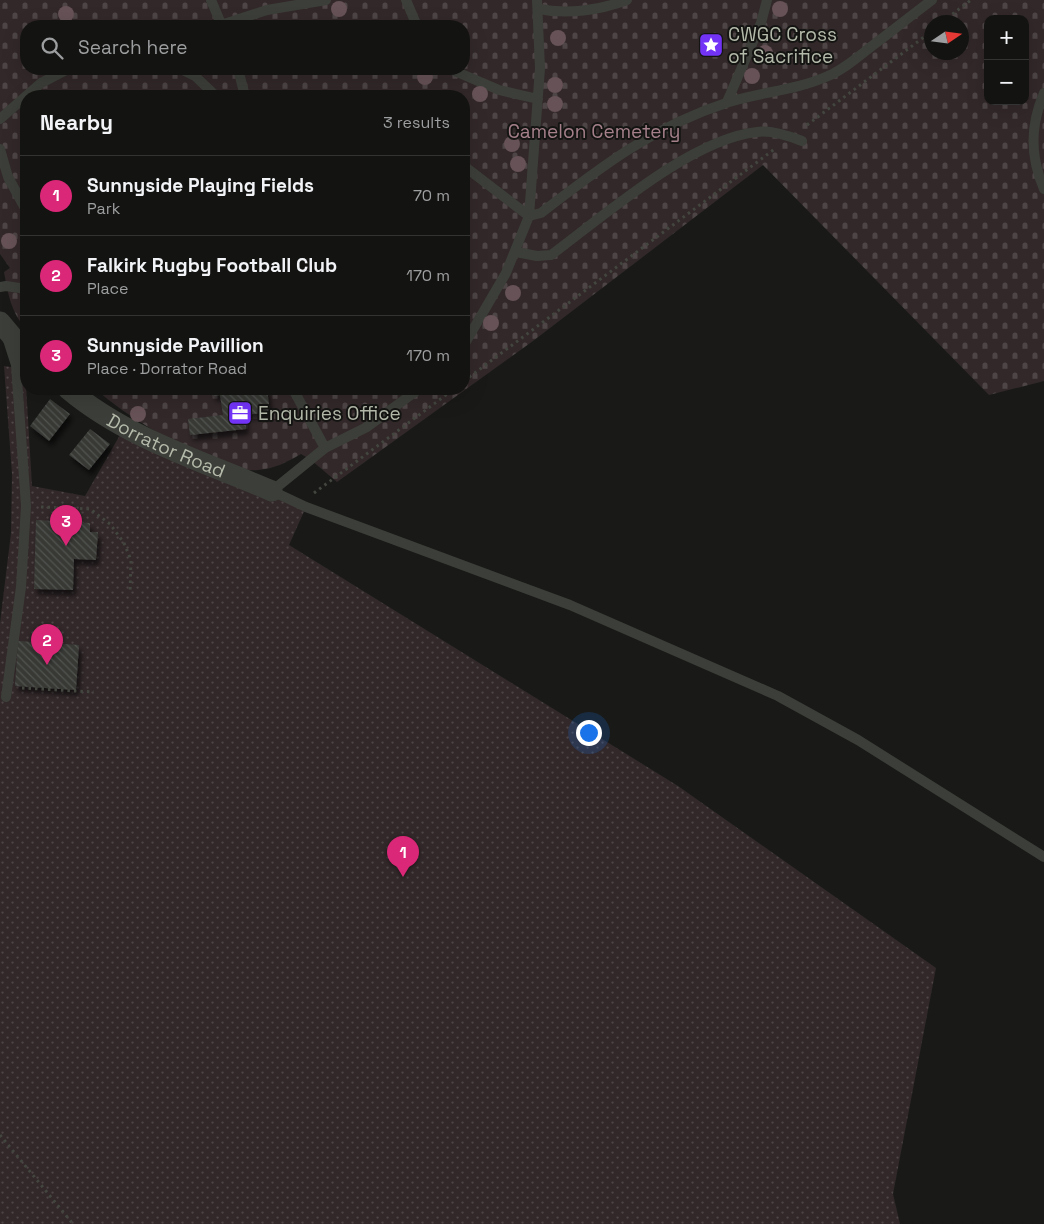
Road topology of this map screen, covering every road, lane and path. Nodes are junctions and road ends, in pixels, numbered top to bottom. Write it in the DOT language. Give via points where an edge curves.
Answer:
graph roads {
  1 [pos="211,0"];
  2 [pos="326,0"];
  3 [pos="406,0"];
  4 [pos="627,0"];
  5 [pos="767,0"];
  6 [pos="932,0"];
  7 [pos="971,0"];
  8 [pos="538,4"];
  9 [pos="951,15"];
  10 [pos="219,20"];
  11 [pos="239,20"];
  12 [pos="414,20"];
  13 [pos="924,37"];
  14 [pos="56,75"];
  15 [pos="193,75"];
  16 [pos="240,75"];
  17 [pos="464,75"];
  18 [pos="33,90"];
  19 [pos="210,90"];
  20 [pos="243,90"];
  21 [pos="1044,93"];
  22 [pos="538,99"];
  23 [pos="20,101"];
  24 [pos="727,102"];
  25 [pos="0,119"];
  26 [pos="791,137"];
  27 [pos="802,141"];
  28 [pos="0,149"];
  29 [pos="470,171"];
  30 [pos="1044,189"];
  31 [pos="20,199"];
  32 [pos="529,216"];
  33 [pos="516,252"];
  34 [pos="0,287"];
  35 [pos="20,288"];
  36 [pos="2,325"];
  37 [pos="470,335"];
  38 [pos="20,346"];
  39 [pos="470,378"];
  40 [pos="75,395"];
  41 [pos="296,395"];
  42 [pos="411,395"];
  43 [pos="446,395"];
  44 [pos="325,448"];
  45 [pos="272,491"];
  46 [pos="300,504"];
  47 [pos="26,506"];
  48 [pos="130,593"];
  49 [pos="6,692"];
  50 [pos="94,692"];
  51 [pos="1044,857"];
  52 [pos="0,1135"];
  53 [pos="73,1224"];
  1 -- 10 [label="lane"];
  2 -- 11 [label="lane" via="267,10"];
  3 -- 12 [label="lane"];
  4 -- 8 [label="lane" via="557,13"];
  5 -- 24 [label="lane" via="761,23"];
  6 -- 24 [label="lane" via="830,76"];
  7 -- 9 [label="path"];
  8 -- 22 [label="lane"];
  13 -- 26 [label="path"];
  14 -- 18 [label="lane"];
  15 -- 19 [label="lane"];
  16 -- 20 [label="lane"];
  17 -- 22 [label="lane" via="499,90"];
  21 -- 30 [label="lane" via="1034,121 1033,140 1034,159"];
  22 -- 32 [label="lane"];
  23 -- 25 [label="lane"];
  24 -- 32 [label="lane" via="646,138 607,161 541,213"];
  26 -- 27 [label="lane"];
  26 -- 33 [label="lane" via="758,131 712,144 652,180 551,255"];
  26 -- 39 [label="path"];
  28 -- 31 [label="lane" via="8,176"];
  29 -- 32 [label="lane"];
  32 -- 33 [label="lane"];
  33 -- 37 [label="lane"];
  34 -- 35 [label="lane"];
  36 -- 38 [label="street"];
  36 -- 47 [label="lane" via="16,365"];
  40 -- 45 [label="street, Dorrator Road" via="124,428"];
  41 -- 44 [label="lane"];
  42 -- 44 [label="lane" via="367,427"];
  43 -- 46 [label="path"];
  44 -- 45 [label="lane"];
  45 -- 46 [label="lane"];
  46 -- 51 [label="lane" via="570,605 778,696 858,740"];
  47 -- 48 [label="path" via="90,509 110,524 124,543 131,560"];
  47 -- 49 [label="lane" via="21,587"];
  49 -- 50 [label="path"];
  52 -- 53 [label="path"];
}
